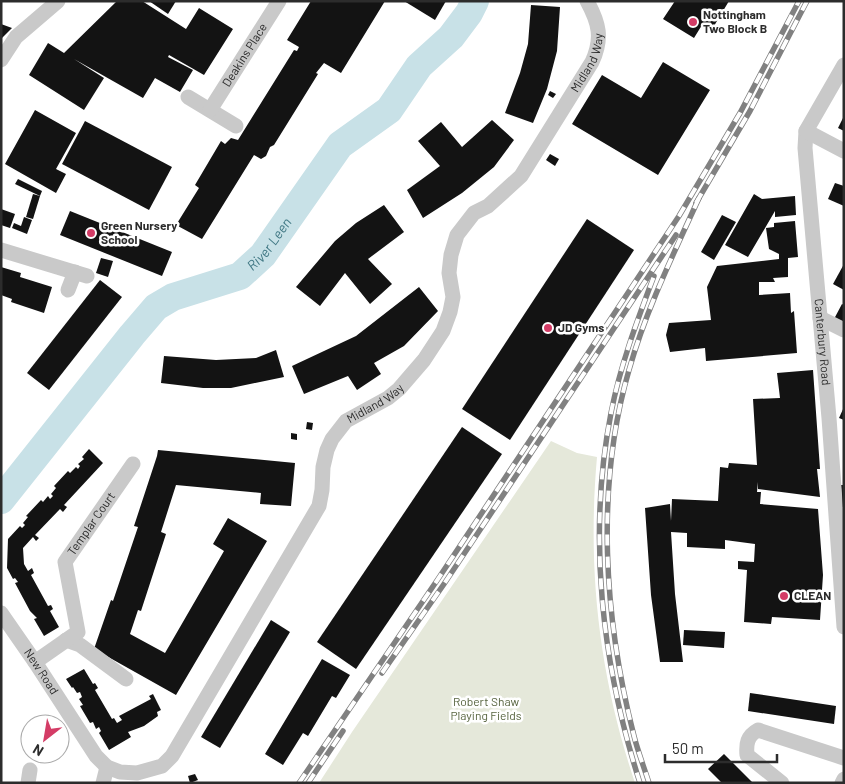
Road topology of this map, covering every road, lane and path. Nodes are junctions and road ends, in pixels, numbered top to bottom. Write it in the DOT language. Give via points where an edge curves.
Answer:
graph roads {
  1 [pos="279,1"];
  2 [pos="587,1"];
  3 [pos="55,2"];
  4 [pos="1,60"];
  5 [pos="844,66"];
  6 [pos="188,97"];
  7 [pos="210,110"];
  8 [pos="236,126"];
  9 [pos="806,132"];
  10 [pos="844,150"];
  11 [pos="1,250"];
  12 [pos="68,290"];
  13 [pos="820,318"];
  14 [pos="844,330"];
  15 [pos="829,418"];
  16 [pos="844,425"];
  17 [pos="133,464"];
  18 [pos="1,613"];
  19 [pos="844,627"];
  20 [pos="66,640"];
  21 [pos="36,662"];
  22 [pos="126,679"];
  23 [pos="844,758"];
  24 [pos="107,766"];
  25 [pos="844,779"];
  26 [pos="103,783"];
  27 [pos="782,783"];
  28 [pos="842,783"];
  1 -- 7 [label="street, Deakins Place"];
  2 -- 24 [label="street, Midland Way" via="598,28 595,55 521,176 488,206 474,213 457,235 449,273 453,297 443,331 400,389 346,421 332,439 326,450 319,506 172,756 162,766 137,773 120,772"];
  3 -- 4 [label="street" via="16,37"];
  5 -- 9 [label="street, Canterbury Road"];
  6 -- 7 [label="street"];
  7 -- 8 [label="street"];
  9 -- 10 [label="street"];
  9 -- 13 [label="street, Canterbury Road"];
  11 -- 12 [label="street" via="81,274"];
  13 -- 14 [label="street"];
  13 -- 15 [label="street, Canterbury Road"];
  15 -- 16 [label="street"];
  15 -- 19 [label="street, Canterbury Road"];
  17 -- 20 [label="street, Templar Court" via="65,562 78,632"];
  18 -- 21 [label="street, New Road"];
  20 -- 21 [label="street, Templar Court"];
  20 -- 22 [label="street" via="80,645"];
  21 -- 24 [label="street, New Road" via="96,756"];
  23 -- 27 [label="street" via="758,730 746,744 747,755"];
  24 -- 26 [label="street"];
  25 -- 28 [label="street"];
}
